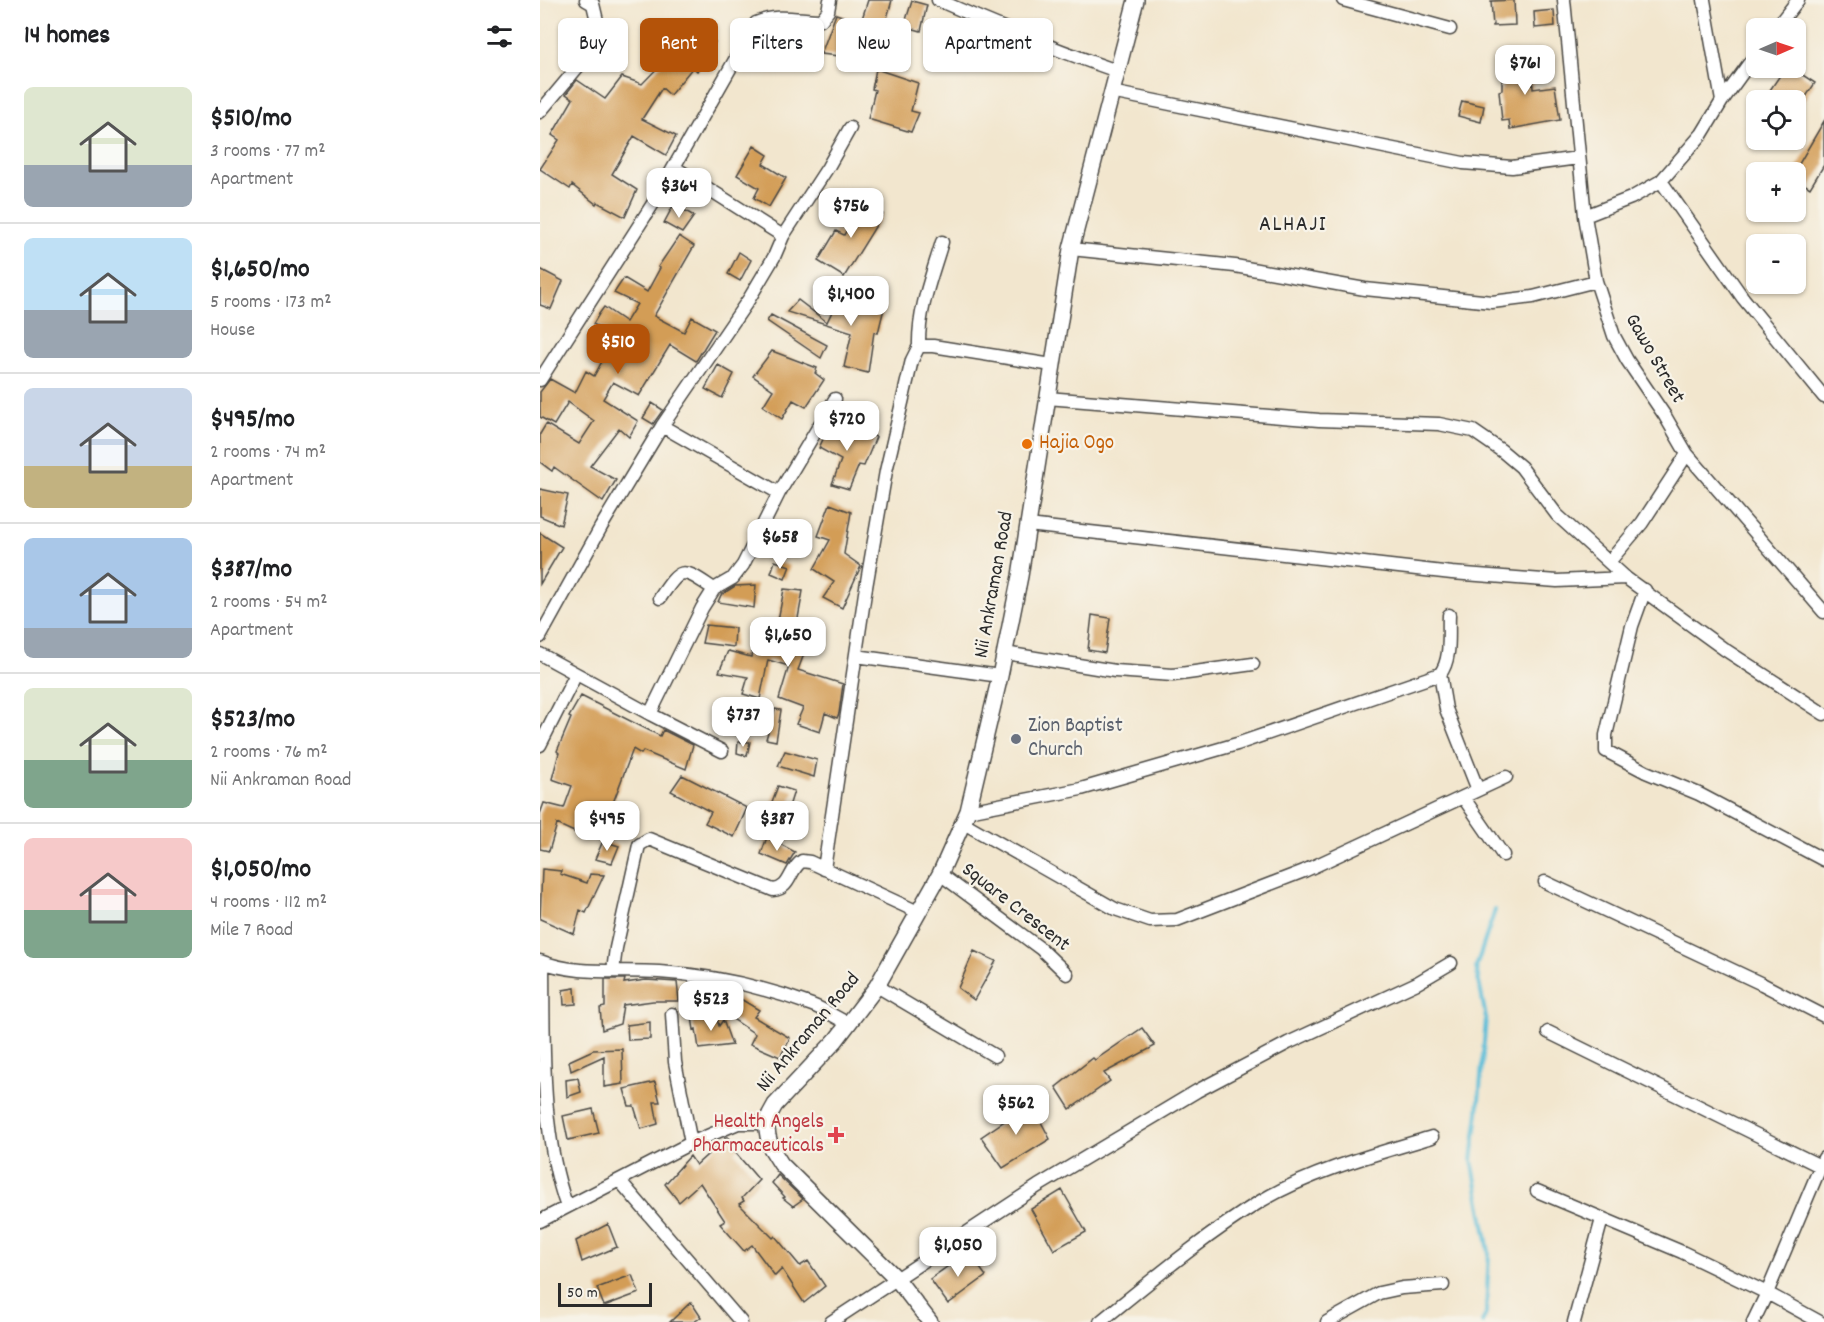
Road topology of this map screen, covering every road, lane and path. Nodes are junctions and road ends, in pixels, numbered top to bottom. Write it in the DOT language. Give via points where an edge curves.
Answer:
graph roads {
  1 [pos="586,0"];
  2 [pos="830,0"];
  3 [pos="938,0"];
  4 [pos="1136,0"];
  5 [pos="1342,0"];
  6 [pos="1564,0"];
  7 [pos="1704,0"];
  8 [pos="1798,0"];
  9 [pos="1784,18"];
  10 [pos="1450,29"];
  11 [pos="1746,68"];
  12 [pos="1117,71"];
  13 [pos="1111,92"];
  14 [pos="1722,101"];
  15 [pos="540,112"];
  16 [pos="850,128"];
  17 [pos="1578,158"];
  18 [pos="674,167"];
  19 [pos="1661,181"];
  20 [pos="1585,216"];
  21 [pos="783,236"];
  22 [pos="942,242"];
  23 [pos="1071,249"];
  24 [pos="1596,281"];
  25 [pos="919,346"];
  26 [pos="1052,365"];
  27 [pos="540,380"];
  28 [pos="1824,396"];
  29 [pos="1047,398"];
  30 [pos="835,399"];
  31 [pos="662,426"];
  32 [pos="1687,454"];
  33 [pos="779,493"];
  34 [pos="1028,525"];
  35 [pos="1608,562"];
  36 [pos="1626,578"];
  37 [pos="714,589"];
  38 [pos="1645,590"];
  39 [pos="660,598"];
  40 [pos="1824,612"];
  41 [pos="1449,615"];
  42 [pos="540,637"];
  43 [pos="1005,653"];
  44 [pos="540,654"];
  45 [pos="856,656"];
  46 [pos="1253,664"];
  47 [pos="576,674"];
  48 [pos="1440,674"];
  49 [pos="1000,676"];
  50 [pos="650,714"];
  51 [pos="1824,714"];
  52 [pos="540,744"];
  53 [pos="722,751"];
  54 [pos="1506,777"];
  55 [pos="1478,790"];
  56 [pos="1463,797"];
  57 [pos="965,816"];
  58 [pos="1503,855"];
  59 [pos="1824,860"];
  60 [pos="824,869"];
  61 [pos="940,874"];
  62 [pos="1545,882"];
  63 [pos="918,912"];
  64 [pos="541,962"];
  65 [pos="1451,963"];
  66 [pos="614,971"];
  67 [pos="1067,974"];
  68 [pos="877,986"];
  69 [pos="672,1014"];
  70 [pos="1824,1016"];
  71 [pos="849,1024"];
  72 [pos="1548,1032"];
  73 [pos="995,1056"];
  74 [pos="766,1123"];
  75 [pos="1432,1137"];
  76 [pos="690,1143"];
  77 [pos="1822,1162"];
  78 [pos="620,1181"];
  79 [pos="1537,1191"];
  80 [pos="567,1207"];
  81 [pos="1602,1219"];
  82 [pos="540,1221"];
  83 [pos="896,1278"];
  84 [pos="1443,1285"];
  85 [pos="1767,1293"];
  86 [pos="741,1322"];
  87 [pos="831,1322"];
  88 [pos="930,1322"];
  89 [pos="1100,1322"];
  90 [pos="1327,1322"];
  91 [pos="1574,1322"];
  92 [pos="1753,1322"];
  93 [pos="1820,1322"];
  1 -- 15 [label="street" via="593,4 598,25 587,56"];
  2 -- 18 [label="street" via="821,20 778,17 756,23"];
  3 -- 12 [label="street"];
  4 -- 12 [label="street, Nii Ankraman Road"];
  5 -- 10 [label="street"];
  6 -- 17 [label="street, Gawo Street"];
  7 -- 14 [label="street"];
  8 -- 9 [label="street"];
  11 -- 14 [label="street"];
  12 -- 13 [label="street, Nii Ankraman Road"];
  13 -- 17 [label="street" via="1462,164 1512,167"];
  13 -- 23 [label="street, Nii Ankraman Road"];
  14 -- 19 [label="street" via="1702,134"];
  16 -- 21 [label="street"];
  17 -- 20 [label="street, Gawo Street"];
  18 -- 21 [label="street"];
  18 -- 27 [label="street"];
  19 -- 20 [label="street"];
  19 -- 28 [label="street" via="1743,297"];
  20 -- 24 [label="street, Gawo Street"];
  21 -- 31 [label="street" via="749,300"];
  22 -- 25 [label="street" via="921,311"];
  23 -- 24 [label="street" via="1235,266 1365,289 1492,302 1533,297"];
  23 -- 26 [label="street, Nii Ankraman Road"];
  24 -- 32 [label="street, Gawo Street" via="1614,336"];
  25 -- 26 [label="street"];
  25 -- 45 [label="street" via="912,360 886,471"];
  26 -- 29 [label="street, Nii Ankraman Road"];
  29 -- 34 [label="street, Nii Ankraman Road"];
  29 -- 35 [label="street" via="1319,420 1439,424 1473,432 1521,467 1557,515"];
  30 -- 33 [label="street"];
  31 -- 33 [label="street"];
  31 -- 42 [label="street"];
  32 -- 35 [label="street" via="1635,531"];
  32 -- 40 [label="street, Gawo Street"];
  33 -- 37 [label="street" via="737,573"];
  34 -- 36 [label="street" via="1463,574 1557,581"];
  34 -- 43 [label="street, Nii Ankraman Road"];
  35 -- 36 [label="street"];
  36 -- 38 [label="street"];
  37 -- 39 [label="street" via="690,574 680,573"];
  37 -- 50 [label="street"];
  38 -- 51 [label="street" via="1724,649"];
  38 -- 59 [label="street" via="1632,626 1606,735 1606,751"];
  41 -- 48 [label="street" via="1447,656"];
  43 -- 46 [label="street" via="1173,675"];
  43 -- 49 [label="street, Nii Ankraman Road"];
  44 -- 47 [label="street"];
  45 -- 49 [label="street"];
  45 -- 60 [label="street"];
  47 -- 50 [label="street"];
  47 -- 52 [label="street"];
  48 -- 55 [label="street" via="1446,709"];
  48 -- 57 [label="street" via="1237,744 1081,789"];
  49 -- 57 [label="street, Nii Ankraman Road"];
  50 -- 53 [label="street"];
  54 -- 55 [label="street"];
  55 -- 56 [label="street"];
  56 -- 57 [label="street" via="1304,871 1177,920 1150,921 1115,909"];
  56 -- 58 [label="street"];
  57 -- 61 [label="street, Nii Ankraman Road"];
  60 -- 63 [label="street"];
  60 -- 66 [label="street" via="802,861 786,885 773,890 649,839 644,841 639,845"];
  61 -- 63 [label="street, Nii Ankraman Road"];
  61 -- 67 [label="street, Square Crescent" via="1041,949"];
  62 -- 70 [label="street"];
  63 -- 68 [label="street, Nii Ankraman Road"];
  64 -- 66 [label="street" via="567,969"];
  64 -- 80 [label="street" via="542,1098 557,1184"];
  65 -- 83 [label="street" via="1197,1091 1038,1186"];
  66 -- 71 [label="street" via="707,977 815,1006"];
  68 -- 71 [label="street, Nii Ankraman Road"];
  68 -- 73 [label="street"];
  69 -- 76 [label="street" via="675,1062"];
  71 -- 74 [label="street, Nii Ankraman Road" via="775,1105"];
  72 -- 77 [label="street"];
  74 -- 76 [label="street" via="738,1123"];
  74 -- 83 [label="street" via="771,1148 781,1164"];
  75 -- 89 [label="street" via="1318,1174 1262,1201"];
  76 -- 78 [label="street"];
  77 -- 85 [label="street"];
  78 -- 80 [label="street"];
  78 -- 86 [label="street"];
  79 -- 81 [label="street"];
  80 -- 82 [label="street"];
  81 -- 85 [label="street"];
  81 -- 91 [label="street"];
  83 -- 87 [label="street"];
  83 -- 88 [label="street"];
  84 -- 90 [label="street" via="1379,1293"];
  85 -- 92 [label="street"];
  85 -- 93 [label="street"];
}
